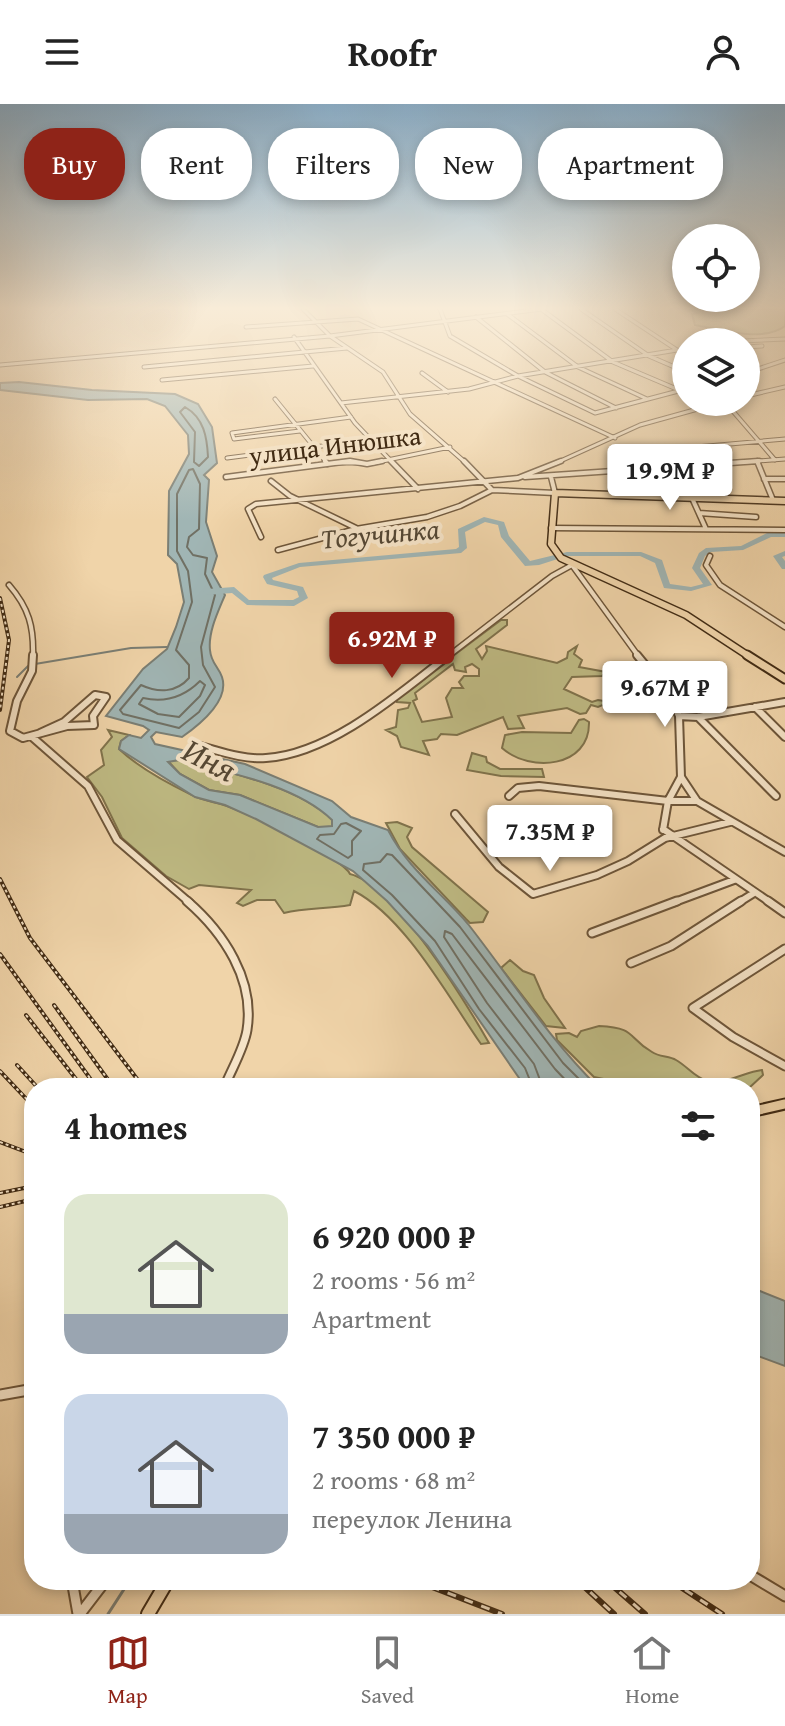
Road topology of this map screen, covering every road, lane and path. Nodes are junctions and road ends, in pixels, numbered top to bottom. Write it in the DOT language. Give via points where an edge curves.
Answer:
graph roads {
  1 [pos="168,379"];
  2 [pos="323,379"];
  3 [pos="388,379"];
  4 [pos="431,379"];
  5 [pos="483,379"];
  6 [pos="505,379"];
  7 [pos="525,379"];
  8 [pos="560,379"];
  9 [pos="604,379"];
  10 [pos="162,380"];
  11 [pos="491,383"];
  12 [pos="785,387"];
  13 [pos="448,392"];
  14 [pos="672,393"];
  15 [pos="760,393"];
  16 [pos="400,398"];
  17 [pos="275,399"];
  18 [pos="647,400"];
  19 [pos="341,403"];
  20 [pos="616,408"];
  21 [pos="673,416"];
  22 [pos="736,416"];
  23 [pos="351,417"];
  24 [pos="296,424"];
  25 [pos="300,431"];
  26 [pos="615,438"];
  27 [pos="370,439"];
  28 [pos="785,439"];
  29 [pos="759,443"];
  30 [pos="312,447"];
  31 [pos="450,447"];
  32 [pos="685,448"];
  33 [pos="227,458"];
  34 [pos="389,459"];
  35 [pos="785,459"];
  36 [pos="775,460"];
  37 [pos="757,461"];
  38 [pos="328,464"];
  39 [pos="661,469"];
  40 [pos="226,477"];
  41 [pos="551,477"];
  42 [pos="518,478"];
  43 [pos="764,479"];
  44 [pos="785,479"];
  45 [pos="271,481"];
  46 [pos="484,482"];
  47 [pos="418,489"];
  48 [pos="492,490"];
  49 [pos="555,493"];
  50 [pos="580,493"];
  51 [pos="689,498"];
  52 [pos="563,499"];
  53 [pos="298,500"];
  54 [pos="773,500"];
  55 [pos="785,501"];
  56 [pos="554,504"];
  57 [pos="699,513"];
  58 [pos="756,517"];
  59 [pos="551,528"];
  60 [pos="358,529"];
  61 [pos="706,529"];
  62 [pos="785,530"];
  63 [pos="261,537"];
  64 [pos="278,550"];
  65 [pos="710,556"];
  66 [pos="572,565"];
  67 [pos="9,585"];
  68 [pos="785,627"];
  69 [pos="785,679"];
  70 [pos="785,702"];
  71 [pos="755,707"];
  72 [pos="679,716"];
  73 [pos="698,717"];
  74 [pos="40,733"];
  75 [pos="31,736"];
  76 [pos="785,737"];
  77 [pos="193,744"];
  78 [pos="681,777"];
  79 [pos="509,796"];
  80 [pos="776,796"];
  81 [pos="668,801"];
  82 [pos="697,801"];
  83 [pos="455,814"];
  84 [pos="730,822"];
  85 [pos="668,837"];
  86 [pos="785,852"];
  87 [pos="734,880"];
  88 [pos="754,893"];
  89 [pos="785,913"];
  90 [pos="592,933"];
  91 [pos="785,949"];
  92 [pos="631,963"];
  93 [pos="785,1066"];
  94 [pos="228,1078"];
  95 [pos="785,1104"];
  96 [pos="760,1110"];
  97 [pos="24,1391"];
  98 [pos="0,1395"];
  99 [pos="760,1581"];
  100 [pos="74,1590"];
  101 [pos="98,1590"];
  102 [pos="162,1590"];
  103 [pos="785,1596"];
  104 [pos="79,1614"];
  105 [pos="148,1614"];
  1 -- 10 [label="street"];
  2 -- 19 [label="street"];
  3 -- 16 [label="street"];
  4 -- 13 [label="street"];
  5 -- 11 [label="street"];
  6 -- 11 [label="street"];
  7 -- 20 [label="street" via="595,413"];
  8 -- 20 [label="street"];
  9 -- 18 [label="street"];
  11 -- 13 [label="street"];
  11 -- 26 [label="street"];
  12 -- 15 [label="street"];
  13 -- 16 [label="street"];
  14 -- 18 [label="street"];
  16 -- 19 [label="street"];
  16 -- 31 [label="street" via="410,414"];
  17 -- 24 [label="street"];
  18 -- 20 [label="street"];
  19 -- 23 [label="street"];
  21 -- 26 [label="street"];
  22 -- 29 [label="street"];
  23 -- 24 [label="street"];
  23 -- 27 [label="street"];
  24 -- 25 [label="street"];
  24 -- 25 [label="street" via="232,433 234,439"];
  25 -- 30 [label="street"];
  26 -- 42 [label="street"];
  27 -- 30 [label="street"];
  27 -- 34 [label="street"];
  28 -- 29 [label="street"];
  29 -- 32 [label="street"];
  29 -- 36 [label="street"];
  30 -- 33 [label="street"];
  30 -- 38 [label="street"];
  31 -- 34 [label="street, улица Инюшка"];
  31 -- 46 [label="street"];
  34 -- 38 [label="street, улица Инюшка"];
  34 -- 47 [label="street"];
  35 -- 36 [label="street"];
  36 -- 37 [label="street"];
  37 -- 39 [label="street"];
  37 -- 43 [label="street"];
  38 -- 40 [label="street, улица Инюшка"];
  39 -- 41 [label="street"];
  39 -- 51 [label="street"];
  41 -- 42 [label="street"];
  41 -- 49 [label="street"];
  42 -- 46 [label="street"];
  43 -- 44 [label="street"];
  43 -- 54 [label="street"];
  45 -- 53 [label="street, улица Инюшка"];
  46 -- 47 [label="street"];
  46 -- 48 [label="street"];
  47 -- 53 [label="street"];
  48 -- 49 [label="street"];
  48 -- 60 [label="street" via="427,517"];
  49 -- 50 [label="main road"];
  49 -- 52 [label="main road"];
  49 -- 56 [label="main road"];
  50 -- 51 [label="main road"];
  50 -- 52 [label="main road"];
  51 -- 54 [label="main road"];
  51 -- 57 [label="street"];
  52 -- 56 [label="main road"];
  53 -- 60 [label="street, улица Инюшка"];
  53 -- 63 [label="street" via="249,506"];
  54 -- 55 [label="main road"];
  56 -- 59 [label="main road"];
  57 -- 58 [label="street"];
  57 -- 61 [label="street"];
  59 -- 61 [label="street"];
  59 -- 66 [label="main road" via="554,551"];
  60 -- 64 [label="street"];
  61 -- 62 [label="street"];
  65 -- 68 [label="street" via="706,565 720,585"];
  66 -- 69 [label="main road" via="686,615"];
  66 -- 72 [label="street" via="669,694"];
  66 -- 77 [label="street" via="362,720 325,738 270,758"];
  67 -- 75 [label="street" via="34,627 32,666 10,731"];
  70 -- 71 [label="street"];
  71 -- 73 [label="street"];
  71 -- 76 [label="street"];
  72 -- 73 [label="street"];
  72 -- 78 [label="street"];
  73 -- 80 [label="street"];
  74 -- 74 [label="street" via="94,725 93,716 106,697 95,695 64,722"];
  74 -- 75 [label="street"];
  75 -- 94 [label="street" via="88,786 117,840 210,921 236,963 249,996 247,1033"];
  78 -- 81 [label="street"];
  78 -- 82 [label="street"];
  79 -- 81 [label="street" via="518,788 539,786"];
  81 -- 82 [label="street"];
  81 -- 85 [label="street" via="663,829"];
  82 -- 84 [label="street"];
  83 -- 85 [label="street" via="515,883 533,894 597,875"];
  84 -- 85 [label="street"];
  84 -- 86 [label="street"];
  85 -- 87 [label="street"];
  87 -- 88 [label="street"];
  87 -- 90 [label="street"];
  88 -- 89 [label="street"];
  88 -- 92 [label="street" via="671,946"];
  91 -- 93 [label="street" via="693,1008"];
  95 -- 96 [label="main road"];
  97 -- 98 [label="street"];
  99 -- 103 [label="street"];
  100 -- 104 [label="street"];
  101 -- 104 [label="street"];
  102 -- 105 [label="main road"];
}
